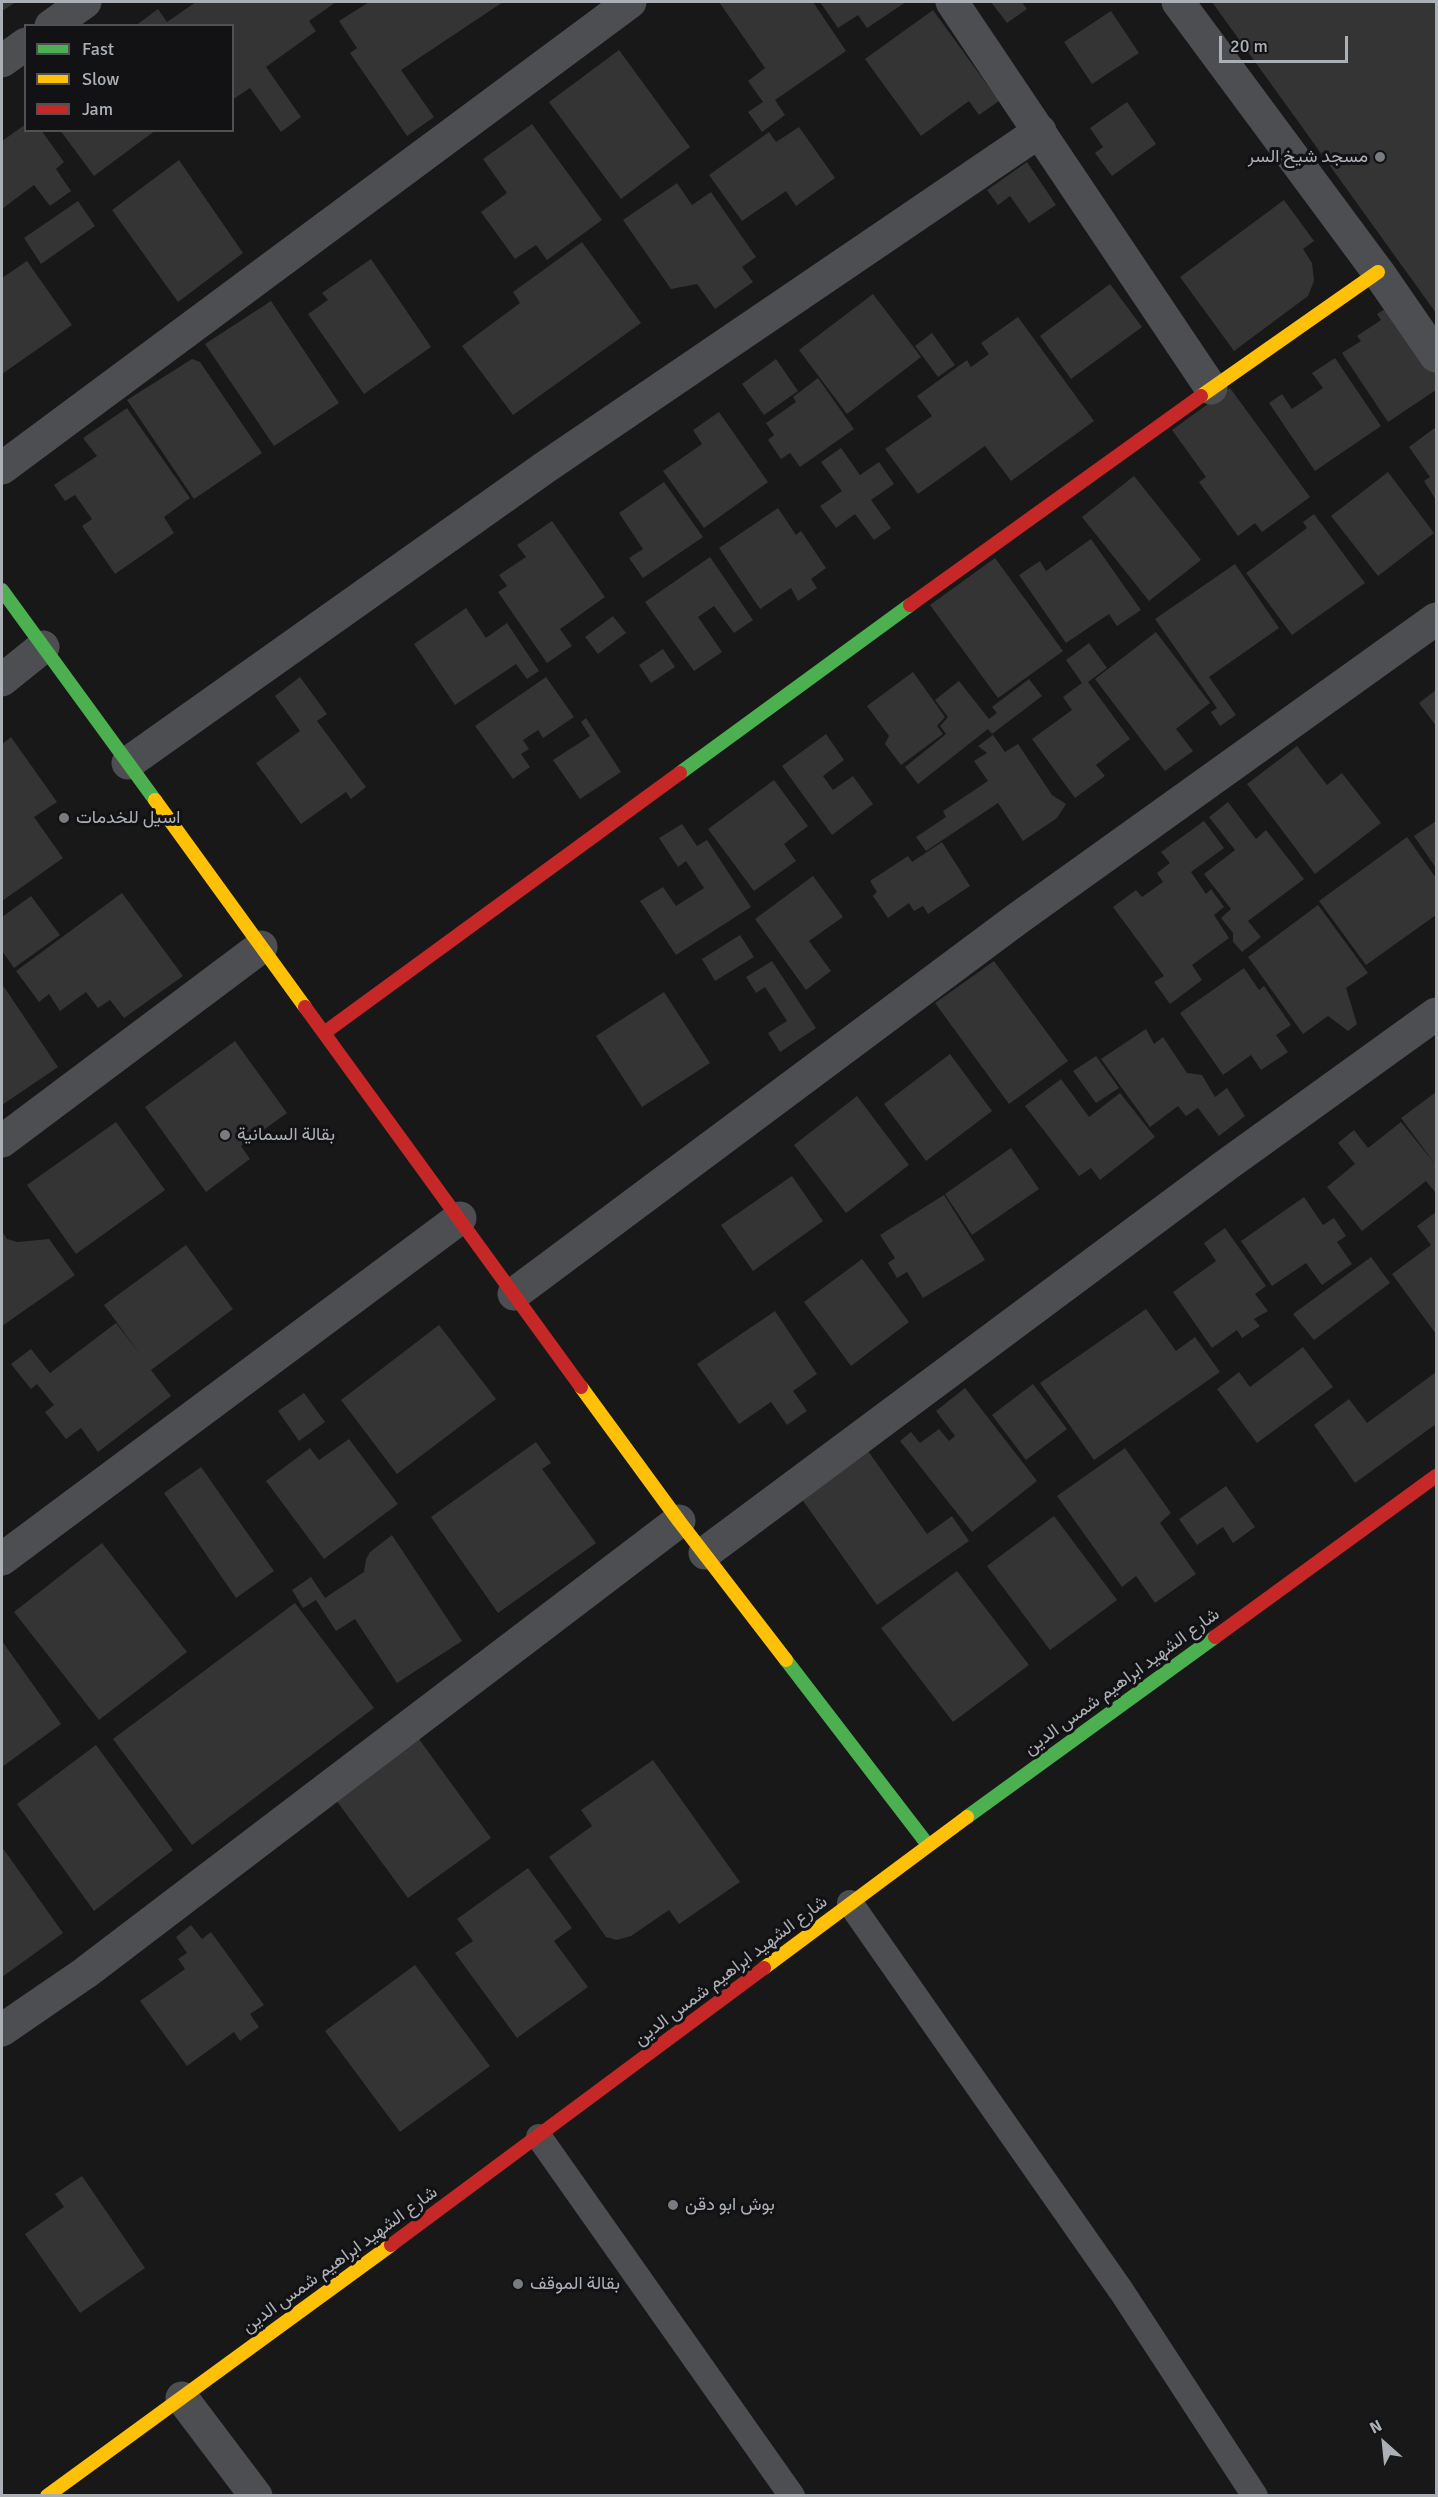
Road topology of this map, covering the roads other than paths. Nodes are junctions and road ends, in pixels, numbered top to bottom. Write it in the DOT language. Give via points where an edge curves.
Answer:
graph roads {
  1 [pos="85,2"];
  2 [pos="630,2"];
  3 [pos="952,2"];
  4 [pos="1178,2"];
  5 [pos="54,24"];
  6 [pos="24,45"];
  7 [pos="2,61"];
  8 [pos="1040,131"];
  9 [pos="1378,272"];
  10 [pos="1437,356"];
  11 [pos="1210,388"];
  12 [pos="2,468"];
  13 [pos="2,590"];
  14 [pos="1437,619"];
  15 [pos="43,648"];
  16 [pos="2,680"];
  17 [pos="128,763"];
  18 [pos="261,947"];
  19 [pos="1437,1014"];
  20 [pos="324,1033"];
  21 [pos="2,1141"];
  22 [pos="460,1218"];
  23 [pos="514,1294"];
  24 [pos="1437,1476"];
  25 [pos="679,1521"];
  26 [pos="705,1553"];
  27 [pos="2,1559"];
  28 [pos="928,1845"];
  29 [pos="850,1903"];
  30 [pos="2,2030"];
  31 [pos="539,2138"];
  32 [pos="182,2398"];
  33 [pos="47,2496"];
  34 [pos="256,2496"];
  35 [pos="792,2496"];
  36 [pos="1256,2496"];
  1 -- 5 [label="street"];
  2 -- 12 [label="street"];
  3 -- 8 [label="street"];
  4 -- 9 [label="street"];
  6 -- 7 [label="street"];
  8 -- 11 [label="street"];
  8 -- 17 [label="street" via="547,466"];
  9 -- 10 [label="street"];
  9 -- 11 [label="street"];
  11 -- 20 [label="street"];
  13 -- 15 [label="street"];
  14 -- 23 [label="street" via="1017,919"];
  15 -- 16 [label="street"];
  15 -- 17 [label="street"];
  17 -- 18 [label="street"];
  18 -- 20 [label="street"];
  18 -- 21 [label="street"];
  19 -- 26 [label="street" via="1225,1166"];
  20 -- 22 [label="street"];
  22 -- 23 [label="street"];
  22 -- 27 [label="street"];
  23 -- 25 [label="street"];
  24 -- 28 [label="street, شارع الشهيد ابراهيم شمس الدين"];
  25 -- 26 [label="street"];
  25 -- 30 [label="street" via="94,1966"];
  26 -- 28 [label="street"];
  28 -- 29 [label="street, شارع الشهيد ابراهيم شمس الدين"];
  29 -- 31 [label="street, شارع الشهيد ابراهيم شمس الدين"];
  29 -- 36 [label="lane" via="1122,2292"];
  31 -- 32 [label="street, شارع الشهيد ابراهيم شمس الدين"];
  31 -- 35 [label="lane"];
  32 -- 33 [label="street, شارع الشهيد ابراهيم شمس الدين"];
  32 -- 34 [label="street"];
}
